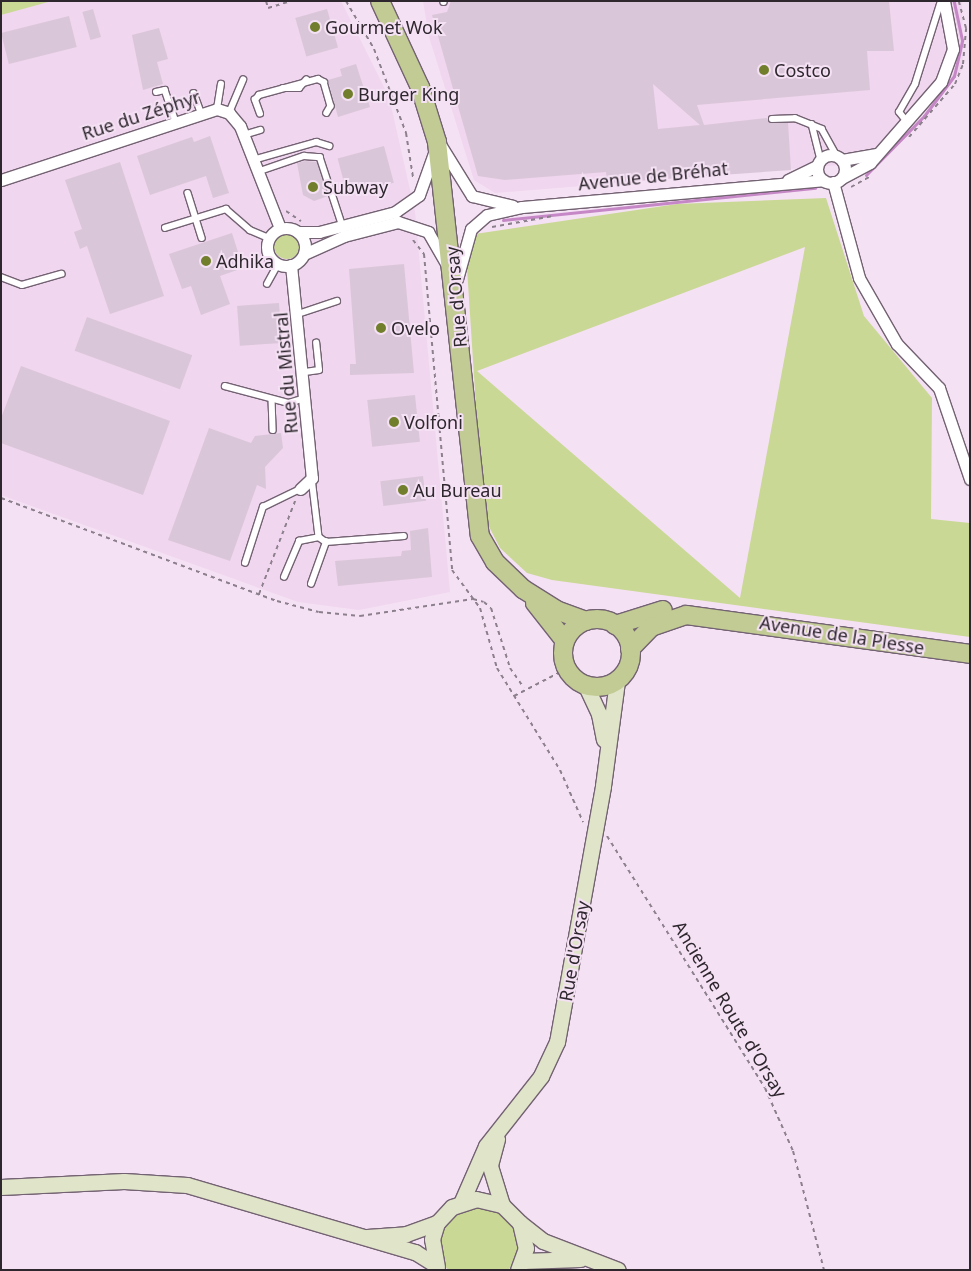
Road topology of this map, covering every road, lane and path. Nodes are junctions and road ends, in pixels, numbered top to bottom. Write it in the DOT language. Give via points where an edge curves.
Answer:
graph roads {
  1 [pos="266,1"];
  2 [pos="291,1"];
  3 [pos="346,1"];
  4 [pos="380,1"];
  5 [pos="943,1"];
  6 [pos="959,1"];
  7 [pos="243,80"];
  8 [pos="221,84"];
  9 [pos="156,92"];
  10 [pos="194,94"];
  11 [pos="216,109"];
  12 [pos="201,112"];
  13 [pos="229,113"];
  14 [pos="327,113"];
  15 [pos="260,114"];
  16 [pos="772,120"];
  17 [pos="906,121"];
  18 [pos="176,122"];
  19 [pos="812,124"];
  20 [pos="260,130"];
  21 [pos="244,135"];
  22 [pos="435,136"];
  23 [pos="904,142"];
  24 [pos="329,146"];
  25 [pos="876,154"];
  26 [pos="839,158"];
  27 [pos="253,160"];
  28 [pos="819,162"];
  29 [pos="257,172"];
  30 [pos="875,172"];
  31 [pos="1,180"];
  32 [pos="788,180"];
  33 [pos="833,183"];
  34 [pos="410,184"];
  35 [pos="188,193"];
  36 [pos="522,207"];
  37 [pos="284,209"];
  38 [pos="557,216"];
  39 [pos="196,218"];
  40 [pos="310,223"];
  41 [pos="343,227"];
  42 [pos="492,227"];
  43 [pos="165,228"];
  44 [pos="280,228"];
  45 [pos="298,232"];
  46 [pos="410,237"];
  47 [pos="202,238"];
  48 [pos="269,238"];
  49 [pos="304,254"];
  50 [pos="278,264"];
  51 [pos="290,265"];
  52 [pos="61,274"];
  53 [pos="1,277"];
  54 [pos="267,284"];
  55 [pos="456,286"];
  56 [pos="336,301"];
  57 [pos="298,314"];
  58 [pos="316,343"];
  59 [pos="304,372"];
  60 [pos="225,386"];
  61 [pos="307,397"];
  62 [pos="272,398"];
  63 [pos="273,430"];
  64 [pos="312,478"];
  65 [pos="970,479"];
  66 [pos="300,489"];
  67 [pos="404,536"];
  68 [pos="319,537"];
  69 [pos="326,542"];
  70 [pos="246,563"];
  71 [pos="284,578"];
  72 [pos="311,584"];
  73 [pos="523,589"];
  74 [pos="259,594"];
  75 [pos="714,616"];
  76 [pos="586,621"];
  77 [pos="615,624"];
  78 [pos="565,641"];
  79 [pos="630,649"];
  80 [pos="970,654"];
  81 [pos="566,669"];
  82 [pos="617,681"];
  83 [pos="586,686"];
  84 [pos="514,696"];
  85 [pos="606,752"];
  86 [pos="586,825"];
  87 [pos="602,833"];
  88 [pos="498,1133"];
  89 [pos="1,1187"];
  90 [pos="462,1201"];
  91 [pos="502,1205"];
  92 [pos="437,1223"];
  93 [pos="520,1223"];
  94 [pos="366,1237"];
  95 [pos="589,1259"];
  96 [pos="521,1265"];
  97 [pos="438,1268"];
  98 [pos="618,1270"];
  99 [pos="824,1270"];
  1 -- 2 [label="path" via="268,8"];
  3 -- 34 [label="path" via="374,49 406,133 414,169"];
  4 -- 22 [label="main road, Rue d'Orsay" via="420,87"];
  5 -- 17 [label="lane" via="915,84 899,112"];
  5 -- 17 [label="street, Avenue de Bréhat" via="953,32 949,67"];
  6 -- 23 [label="path" via="966,28 963,64 945,97"];
  7 -- 13 [label="lane"];
  8 -- 11 [label="lane"];
  9 -- 18 [label="lane" via="165,90"];
  10 -- 12 [label="lane"];
  11 -- 12 [label="street, Rue du Zéphyr"];
  11 -- 13 [label="street, Rue du Zéphyr"];
  12 -- 18 [label="street, Rue du Zéphyr"];
  13 -- 21 [label="street"];
  14 -- 15 [label="lane" via="331,106 324,82 306,80 259,95 255,100"];
  16 -- 19 [label="lane" via="795,118"];
  17 -- 25 [label="street, Avenue de Bréhat"];
  18 -- 31 [label="street, Rue du Zéphyr"];
  19 -- 26 [label="lane" via="829,137"];
  19 -- 28 [label="lane"];
  20 -- 21 [label="lane"];
  21 -- 27 [label="street"];
  22 -- 36 [label="street, Avenue de Bréhat" via="456,175 472,196"];
  22 -- 41 [label="street" via="419,195 395,212"];
  22 -- 55 [label="main road, Rue d'Orsay"];
  24 -- 27 [label="lane" via="316,142"];
  25 -- 26 [label="street"];
  25 -- 33 [label="street, Avenue de Bréhat" via="859,171"];
  26 -- 28 [label="street, Avenue de Bréhat"];
  26 -- 33 [label="street"];
  27 -- 29 [label="street"];
  28 -- 32 [label="street, Avenue de Bréhat"];
  28 -- 33 [label="street"];
  29 -- 41 [label="lane" via="283,163 320,157"];
  29 -- 44 [label="street"];
  30 -- 33 [label="path" via="854,186"];
  32 -- 33 [label="street, Avenue de Bréhat"];
  32 -- 36 [label="street, Avenue de Bréhat"];
  33 -- 65 [label="street" via="859,278 897,344 939,388"];
  35 -- 39 [label="lane"];
  36 -- 55 [label="street, Avenue de Bréhat" via="486,214 471,229"];
  37 -- 40 [label="path"];
  38 -- 42 [label="path"];
  39 -- 43 [label="lane"];
  39 -- 47 [label="lane"];
  39 -- 48 [label="lane" via="226,209 250,230"];
  41 -- 45 [label="street"];
  44 -- 45 [label="street"];
  44 -- 48 [label="street"];
  45 -- 49 [label="street" via="305,242"];
  46 -- 84 [label="path" via="424,254 452,570 480,608 491,653"];
  48 -- 50 [label="street" via="267,250"];
  49 -- 51 [label="street"];
  49 -- 55 [label="street" via="344,236 398,222 412,224 428,232 442,251"];
  50 -- 51 [label="street"];
  50 -- 54 [label="lane"];
  51 -- 57 [label="street, Rue du Mistral"];
  52 -- 53 [label="lane" via="22,285"];
  55 -- 73 [label="main road, Rue d'Orsay" via="477,522 495,562"];
  56 -- 57 [label="lane"];
  57 -- 59 [label="street, Rue du Mistral"];
  58 -- 59 [label="lane" via="319,370"];
  59 -- 61 [label="street, Rue du Mistral"];
  60 -- 62 [label="lane"];
  61 -- 62 [label="lane" via="289,403"];
  61 -- 64 [label="street, Rue du Mistral"];
  62 -- 63 [label="lane"];
  64 -- 66 [label="street"];
  64 -- 68 [label="lane, Rue du Mistral"];
  66 -- 70 [label="lane" via="263,507"];
  66 -- 74 [label="path"];
  67 -- 69 [label="lane"];
  68 -- 69 [label="lane"];
  68 -- 71 [label="lane" via="299,541"];
  69 -- 72 [label="lane"];
  73 -- 76 [label="main road, Rue d'Orsay" via="556,610"];
  73 -- 78 [label="main road, Rue d'Orsay"];
  75 -- 77 [label="main road, Avenue de la Plesse" via="686,608 664,609"];
  75 -- 79 [label="main road, Avenue de la Plesse" via="667,618 641,634"];
  75 -- 80 [label="main road, Avenue de la Plesse"];
  76 -- 77 [label="main road"];
  76 -- 78 [label="main road"];
  77 -- 79 [label="main road"];
  78 -- 81 [label="main road"];
  79 -- 82 [label="main road" via="628,667"];
  81 -- 83 [label="main road"];
  81 -- 84 [label="path"];
  82 -- 83 [label="main road"];
  82 -- 85 [label="main road, Rue d'Orsay"];
  83 -- 85 [label="main road, Rue d'Orsay" via="599,714"];
  84 -- 86 [label="path" via="560,770"];
  85 -- 88 [label="main road, Rue d'Orsay" via="557,1042 541,1076"];
  87 -- 99 [label="path, Ancienne Route d'Orsay" via="638,879 765,1088 793,1151"];
  88 -- 90 [label="main road, Rue d'Orsay" via="481,1155"];
  88 -- 91 [label="main road" via="490,1166"];
  89 -- 94 [label="main road" via="109,1181 180,1184 230,1194"];
  90 -- 91 [label="main road" via="482,1199"];
  90 -- 92 [label="main road"];
  91 -- 93 [label="main road"];
  92 -- 94 [label="main road" via="412,1233"];
  92 -- 97 [label="main road" via="432,1239"];
  93 -- 95 [label="main road" via="544,1241"];
  93 -- 96 [label="main road" via="525,1242"];
  94 -- 97 [label="main road" via="424,1256"];
  95 -- 96 [label="main road"];
  95 -- 98 [label="main road"];
}
